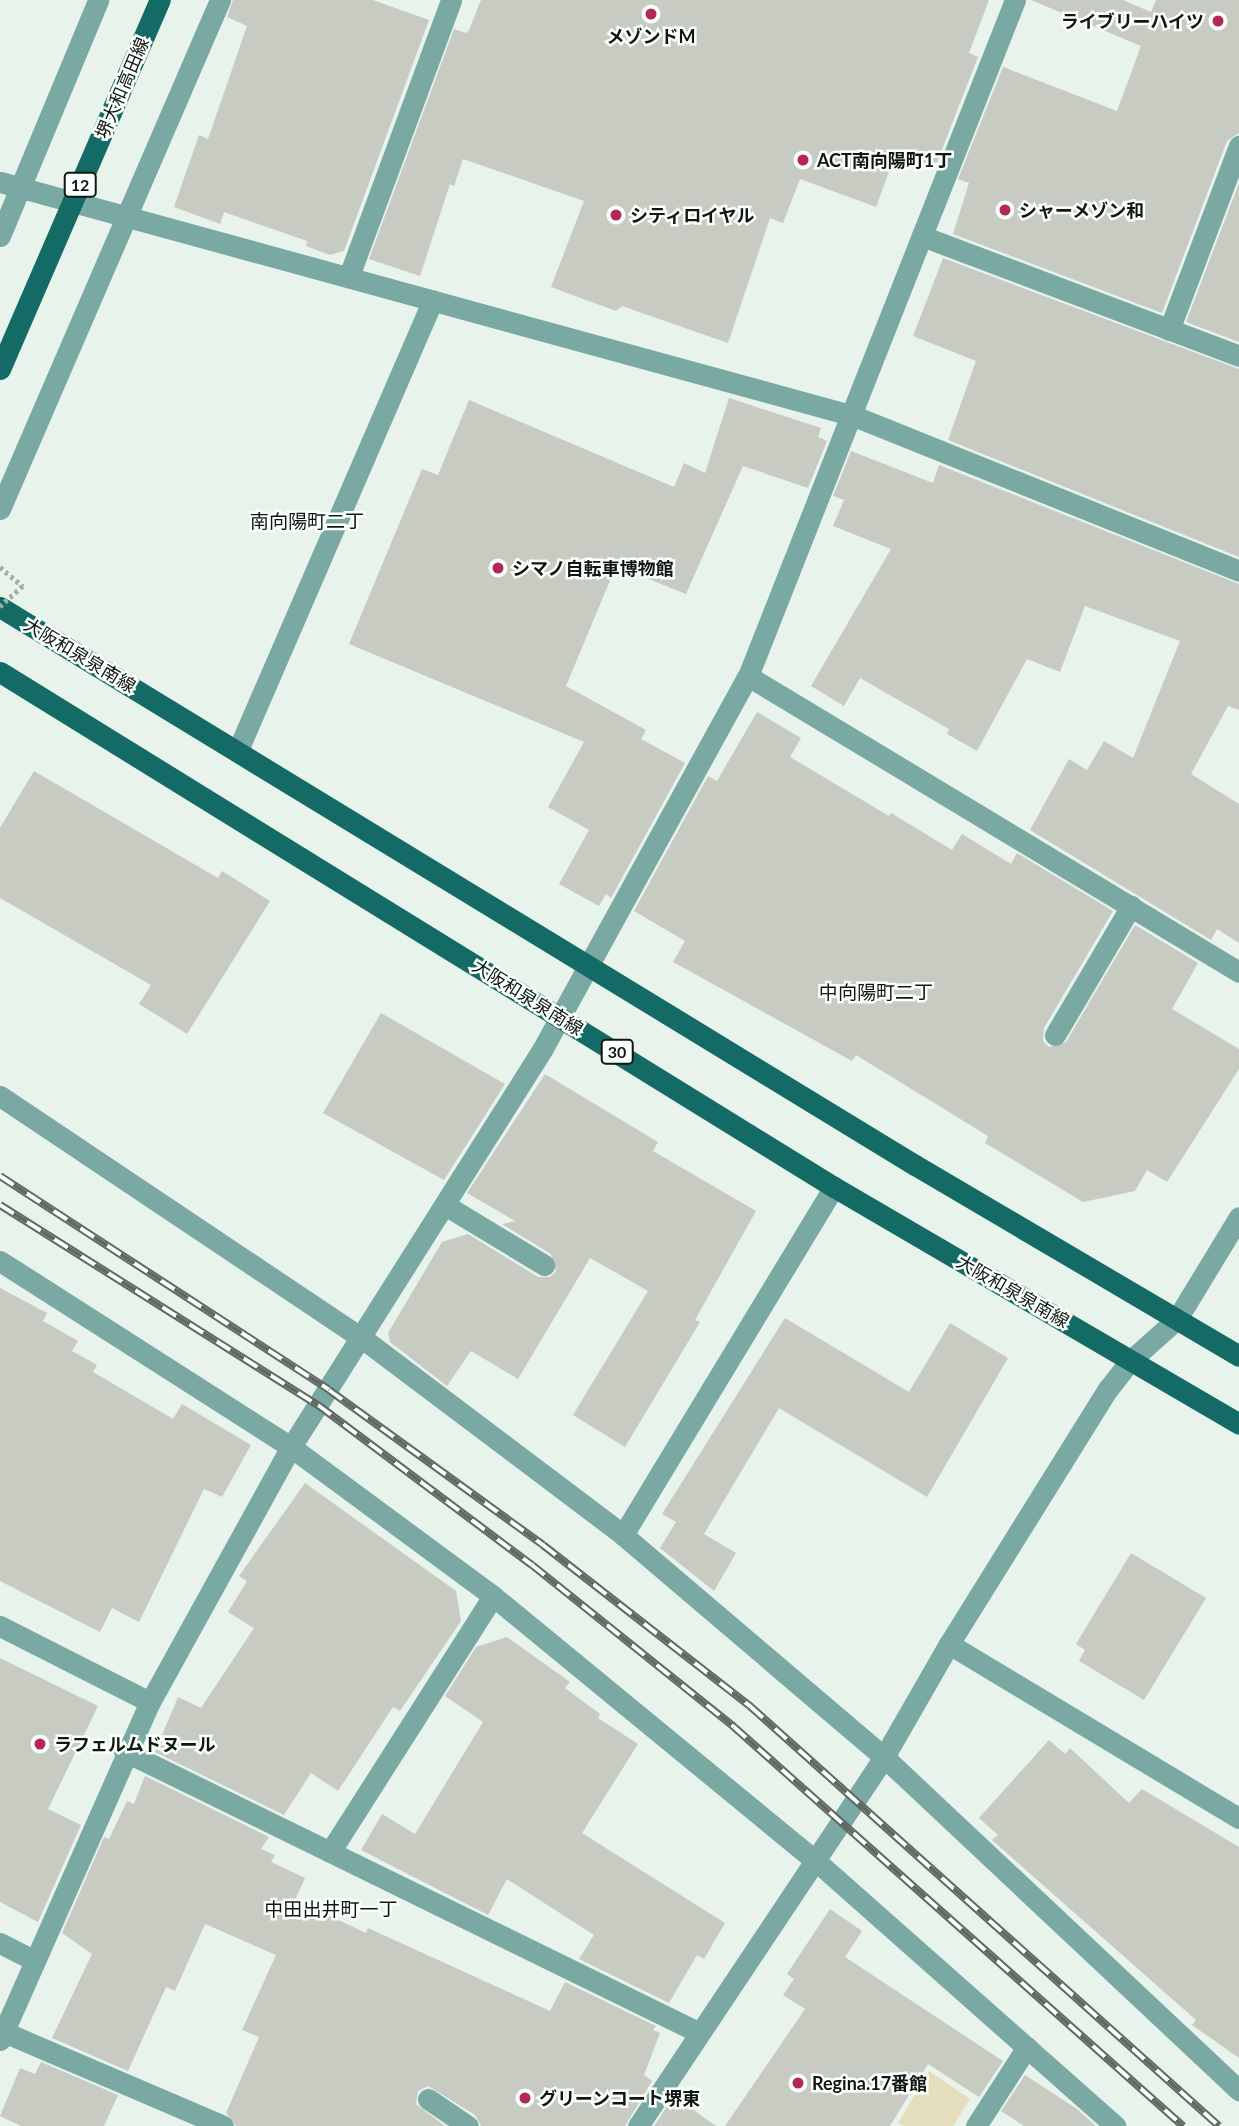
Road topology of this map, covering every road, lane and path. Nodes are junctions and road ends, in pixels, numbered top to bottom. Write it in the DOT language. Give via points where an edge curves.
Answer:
graph roads {
  1 [pos="98,0"];
  2 [pos="160,0"];
  3 [pos="220,0"];
  4 [pos="452,0"];
  5 [pos="1014,0"];
  6 [pos="1239,146"];
  7 [pos="10,185"];
  8 [pos="128,216"];
  9 [pos="0,236"];
  10 [pos="922,236"];
  11 [pos="349,276"];
  12 [pos="433,300"];
  13 [pos="1169,330"];
  14 [pos="1239,356"];
  15 [pos="0,369"];
  16 [pos="854,416"];
  17 [pos="0,509"];
  18 [pos="0,567"];
  19 [pos="1239,571"];
  20 [pos="0,607"];
  21 [pos="0,672"];
  22 [pos="748,676"];
  23 [pos="238,750"];
  24 [pos="1131,906"];
  25 [pos="591,964"];
  26 [pos="1239,972"];
  27 [pos="560,1018"];
  28 [pos="1055,1035"];
  29 [pos="0,1096"];
  30 [pos="834,1187"];
  31 [pos="445,1205"];
  32 [pos="1239,1217"];
  33 [pos="0,1261"];
  34 [pos="544,1265"];
  35 [pos="1177,1319"];
  36 [pos="362,1338"];
  37 [pos="1239,1356"];
  38 [pos="1131,1360"];
  39 [pos="1239,1424"];
  40 [pos="291,1447"];
  41 [pos="623,1535"];
  42 [pos="494,1596"];
  43 [pos="0,1626"];
  44 [pos="948,1644"];
  45 [pos="150,1702"];
  46 [pos="124,1751"];
  47 [pos="884,1757"];
  48 [pos="1239,1818"];
  49 [pos="330,1852"];
  50 [pos="816,1861"];
  51 [pos="0,1943"];
  52 [pos="34,1960"];
  53 [pos="700,2033"];
  54 [pos="2,2036"];
  55 [pos="1027,2047"];
  56 [pos="1239,2090"];
  57 [pos="428,2099"];
  58 [pos="223,2126"];
  59 [pos="468,2126"];
  60 [pos="638,2126"];
  61 [pos="976,2126"];
  62 [pos="1116,2126"];
  1 -- 7 [label="street"];
  2 -- 15 [label="main road, 堺大和高田線 / 12, bridge"];
  3 -- 8 [label="street"];
  4 -- 11 [label="street"];
  5 -- 10 [label="street"];
  6 -- 13 [label="street"];
  7 -- 8 [label="street"];
  7 -- 9 [label="street"];
  8 -- 11 [label="street"];
  8 -- 17 [label="street"];
  10 -- 13 [label="street"];
  10 -- 16 [label="street"];
  11 -- 12 [label="street"];
  12 -- 16 [label="street"];
  12 -- 23 [label="street"];
  13 -- 14 [label="street"];
  16 -- 19 [label="street"];
  16 -- 22 [label="street"];
  18 -- 20 [label="path, bridge" via="23,586"];
  20 -- 23 [label="main road, 大阪和泉泉南線"];
  21 -- 27 [label="main road, 大阪和泉泉南線 / 30"];
  22 -- 24 [label="street"];
  22 -- 25 [label="street"];
  23 -- 25 [label="main road, 大阪和泉泉南線"];
  24 -- 26 [label="street"];
  24 -- 28 [label="street"];
  25 -- 27 [label="street"];
  25 -- 35 [label="main road, 大阪和泉泉南線" via="915,1165"];
  27 -- 30 [label="main road, 大阪和泉泉南線 / 30"];
  27 -- 31 [label="street"];
  29 -- 36 [label="street"];
  30 -- 38 [label="main road, 大阪和泉泉南線 / 30"];
  30 -- 41 [label="street"];
  31 -- 34 [label="street"];
  31 -- 36 [label="street"];
  32 -- 35 [label="street"];
  33 -- 40 [label="street"];
  35 -- 37 [label="main road, 大阪和泉泉南線"];
  35 -- 38 [label="street"];
  36 -- 40 [label="street"];
  36 -- 41 [label="street"];
  38 -- 39 [label="main road, 大阪和泉泉南線 / 30"];
  38 -- 44 [label="street" via="1108,1389"];
  40 -- 42 [label="street"];
  40 -- 45 [label="street"];
  41 -- 47 [label="street"];
  42 -- 49 [label="street"];
  42 -- 50 [label="street"];
  43 -- 45 [label="street"];
  44 -- 47 [label="street"];
  44 -- 48 [label="street"];
  45 -- 46 [label="street"];
  46 -- 49 [label="street"];
  46 -- 52 [label="street"];
  47 -- 50 [label="street"];
  47 -- 56 [label="street"];
  49 -- 53 [label="street"];
  50 -- 53 [label="street"];
  50 -- 55 [label="street"];
  51 -- 52 [label="street"];
  52 -- 54 [label="street"];
  53 -- 60 [label="street"];
  54 -- 58 [label="street"];
  55 -- 61 [label="street"];
  55 -- 62 [label="street"];
  57 -- 59 [label="street"];
}
